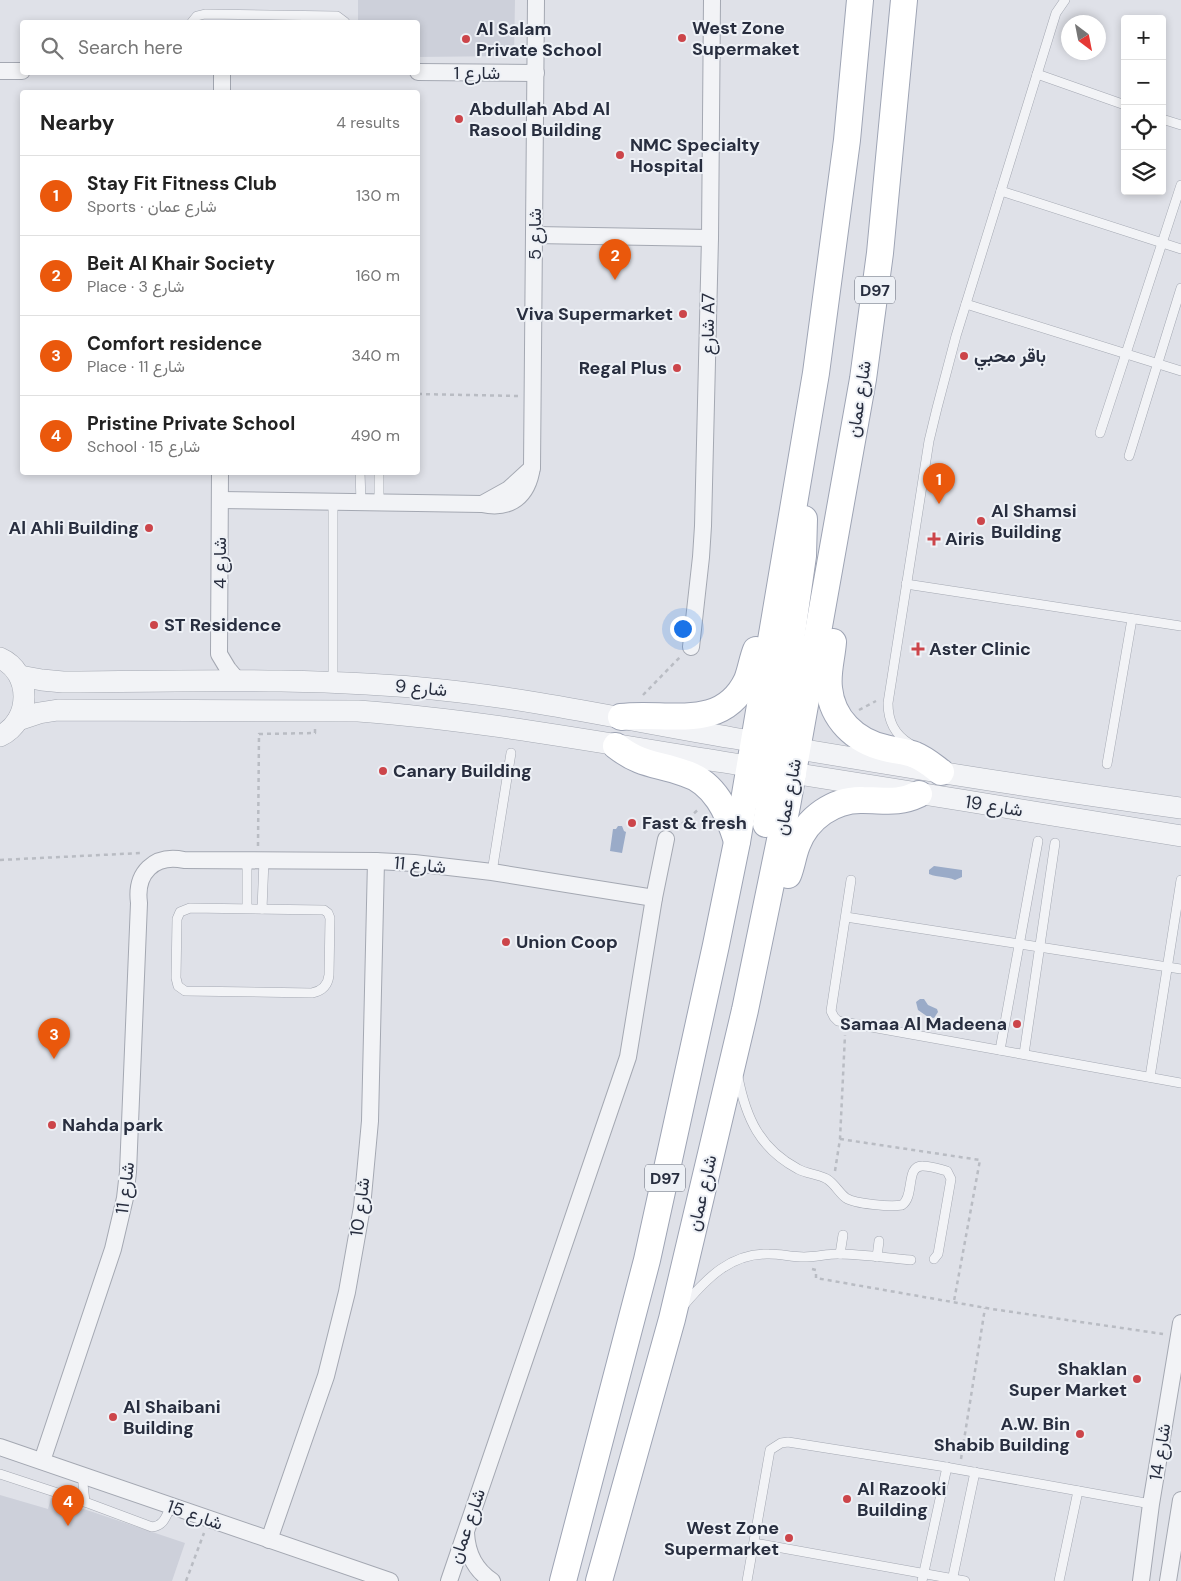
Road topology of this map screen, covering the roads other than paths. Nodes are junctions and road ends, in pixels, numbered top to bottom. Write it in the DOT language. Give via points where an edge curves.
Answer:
graph roads {
  1 [pos="536,0"];
  2 [pos="712,0"];
  3 [pos="860,0"];
  4 [pos="904,0"];
  5 [pos="1065,0"];
  6 [pos="1057,5"];
  7 [pos="193,20"];
  8 [pos="343,20"];
  9 [pos="0,71"];
  10 [pos="20,71"];
  11 [pos="420,72"];
  12 [pos="536,73"];
  13 [pos="1037,74"];
  14 [pos="222,75"];
  15 [pos="222,90"];
  16 [pos="1121,104"];
  17 [pos="1166,120"];
  18 [pos="1181,125"];
  19 [pos="1181,185"];
  20 [pos="1001,191"];
  21 [pos="535,235"];
  22 [pos="710,238"];
  23 [pos="1162,243"];
  24 [pos="1181,250"];
  25 [pos="1181,288"];
  26 [pos="966,304"];
  27 [pos="1126,354"];
  28 [pos="1158,364"];
  29 [pos="1181,371"];
  30 [pos="1100,433"];
  31 [pos="1129,456"];
  32 [pos="220,475"];
  33 [pos="360,475"];
  34 [pos="379,475"];
  35 [pos="796,484"];
  36 [pos="220,500"];
  37 [pos="333,502"];
  38 [pos="361,502"];
  39 [pos="379,503"];
  40 [pos="828,577"];
  41 [pos="906,584"];
  42 [pos="775,614"];
  43 [pos="1132,619"];
  44 [pos="1181,626"];
  45 [pos="691,646"];
  46 [pos="219,654"];
  47 [pos="6,661"];
  48 [pos="194,681"];
  49 [pos="239,682"];
  50 [pos="333,683"];
  51 [pos="622,717"];
  52 [pos="6,733"];
  53 [pos="616,746"];
  54 [pos="786,746"];
  55 [pos="511,753"];
  56 [pos="1107,764"];
  57 [pos="781,772"];
  58 [pos="941,772"];
  59 [pos="970,776"];
  60 [pos="919,794"];
  61 [pos="1179,808"];
  62 [pos="1177,836"];
  63 [pos="666,839"];
  64 [pos="1038,840"];
  65 [pos="737,842"];
  66 [pos="1055,843"];
  67 [pos="184,860"];
  68 [pos="256,860"];
  69 [pos="376,861"];
  70 [pos="492,872"];
  71 [pos="851,880"];
  72 [pos="1181,880"];
  73 [pos="654,898"];
  74 [pos="139,903"];
  75 [pos="247,908"];
  76 [pos="262,909"];
  77 [pos="846,917"];
  78 [pos="764,922"];
  79 [pos="1019,944"];
  80 [pos="1041,948"];
  81 [pos="1167,967"];
  82 [pos="1181,970"];
  83 [pos="745,1010"];
  84 [pos="1000,1050"];
  85 [pos="1024,1054"];
  86 [pos="734,1056"];
  87 [pos="1150,1077"];
  88 [pos="1181,1083"];
  89 [pos="843,1235"];
  90 [pos="879,1241"];
  91 [pos="840,1254"];
  92 [pos="877,1257"];
  93 [pos="934,1259"];
  94 [pos="911,1260"];
  95 [pos="672,1318"];
  96 [pos="1180,1330"];
  97 [pos="0,1447"];
  98 [pos="42,1461"];
  99 [pos="947,1467"];
  100 [pos="975,1472"];
  101 [pos="0,1474"];
  102 [pos="83,1476"];
  103 [pos="1078,1491"];
  104 [pos="1181,1500"];
  105 [pos="85,1502"];
  106 [pos="1151,1504"];
  107 [pos="171,1506"];
  108 [pos="466,1531"];
  109 [pos="1178,1538"];
  110 [pos="270,1540"];
  111 [pos="754,1543"];
  112 [pos="563,1575"];
  113 [pos="923,1577"];
  114 [pos="952,1580"];
  115 [pos="390,1581"];
  116 [pos="448,1581"];
  117 [pos="492,1581"];
  118 [pos="547,1581"];
  119 [pos="599,1581"];
  120 [pos="747,1581"];
  121 [pos="965,1581"];
  122 [pos="1059,1581"];
  123 [pos="1141,1581"];
  124 [pos="1168,1581"];
  1 -- 12 [label="street, شارع 5"];
  2 -- 22 [label="street, شارع A7"];
  3 -- 35 [label="main road, شارع عمان / D97" via="834,252"];
  4 -- 40 [label="main road, شارع عمان / D97" via="880,253 863,379"];
  5 -- 6 [label="lane"];
  6 -- 13 [label="lane"];
  7 -- 8 [label="lane" via="205,14 337,16"];
  9 -- 10 [label="street"];
  11 -- 12 [label="street, شارع 1"];
  12 -- 21 [label="street, شارع 5"];
  13 -- 16 [label="lane"];
  13 -- 20 [label="lane"];
  14 -- 15 [label="street"];
  17 -- 18 [label="lane"];
  19 -- 23 [label="lane"];
  20 -- 23 [label="lane"];
  20 -- 26 [label="lane"];
  21 -- 22 [label="street"];
  21 -- 39 [label="street, شارع 5" via="532,468 525,490 516,499 494,506"];
  22 -- 45 [label="street, شارع A7" via="702,540"];
  23 -- 24 [label="lane"];
  23 -- 27 [label="lane"];
  25 -- 28 [label="lane"];
  26 -- 27 [label="lane"];
  26 -- 41 [label="lane" via="930,441"];
  27 -- 28 [label="lane"];
  27 -- 30 [label="lane"];
  28 -- 29 [label="lane"];
  28 -- 31 [label="lane"];
  32 -- 36 [label="street, شارع 4"];
  33 -- 38 [label="lane"];
  34 -- 39 [label="lane"];
  35 -- 42 [label="main road, شارع عمان / D97"];
  35 -- 54 [label="main road" via="804,519 803,556"];
  36 -- 37 [label="street, شارع 5"];
  36 -- 46 [label="street, شارع 4"];
  37 -- 38 [label="street, شارع 5"];
  37 -- 50 [label="lane"];
  38 -- 39 [label="street, شارع 5"];
  40 -- 54 [label="main road, شارع عمان / D97"];
  40 -- 58 [label="main road" via="833,628 829,687 840,720 861,738 884,748 915,754"];
  41 -- 43 [label="lane"];
  41 -- 59 [label="lane" via="889,694 889,720 898,735 909,744"];
  42 -- 51 [label="main road" via="758,643 746,681 726,704 717,710 688,718"];
  42 -- 54 [label="main road, شارع عمان / D97"];
  43 -- 44 [label="lane"];
  43 -- 56 [label="lane"];
  46 -- 48 [label="street" via="209,669"];
  46 -- 49 [label="street"];
  47 -- 48 [label="street, شارع 9" via="42,680"];
  47 -- 52 [label="street" via="24,690 24,706"];
  48 -- 49 [label="street, شارع 9"];
  49 -- 50 [label="street, شارع 9"];
  50 -- 51 [label="street, شارع 9" via="478,694"];
  51 -- 54 [label="street, شارع 9"];
  52 -- 53 [label="street, شارع 9" via="39,713 58,710 315,711 389,713"];
  53 -- 57 [label="street, شارع 9"];
  53 -- 65 [label="main road" via="645,763 678,771 702,782 715,794 728,816"];
  54 -- 57 [label="main road, شارع عمان / D97"];
  54 -- 57 [label="main road" via="776,752"];
  54 -- 58 [label="street"];
  55 -- 70 [label="lane"];
  57 -- 60 [label="street, شارع 19"];
  57 -- 65 [label="main road, شارع عمان / D97"];
  57 -- 78 [label="main road, شارع عمان / D97"];
  57 -- 83 [label="main road" via="771,787 744,958"];
  58 -- 59 [label="street"];
  59 -- 61 [label="street, شارع 19"];
  60 -- 62 [label="street, شارع 19"];
  60 -- 78 [label="main road" via="899,801 844,802 821,813 801,836 783,889"];
  63 -- 73 [label="street, شارع عمان"];
  64 -- 79 [label="lane"];
  65 -- 112 [label="main road, شارع عمان / D97" via="647,1260"];
  66 -- 80 [label="lane"];
  67 -- 68 [label="street, شارع 11"];
  67 -- 74 [label="street, شارع 11" via="172,864 151,879"];
  67 -- 74 [label="street, شارع 11" via="173,858 152,864 140,882"];
  68 -- 69 [label="street, شارع 11"];
  68 -- 75 [label="lane"];
  68 -- 76 [label="lane"];
  69 -- 70 [label="street, شارع 11"];
  69 -- 110 [label="street, شارع 10" via="370,1120 362,1207 347,1292 326,1376"];
  70 -- 73 [label="street, شارع 11"];
  71 -- 77 [label="lane"];
  72 -- 81 [label="lane"];
  73 -- 108 [label="street, شارع عمان" via="626,1063"];
  74 -- 98 [label="street, شارع 11" via="126,1198 113,1250"];
  75 -- 76 [label="lane"];
  75 -- 76 [label="lane" via="190,908 180,912 177,919 176,978 181,989 189,992 312,993 324,987 329,975 328,913 321,909"];
  77 -- 79 [label="lane"];
  77 -- 84 [label="lane" via="831,1011 838,1021"];
  78 -- 83 [label="main road, شارع عمان / D97"];
  79 -- 80 [label="lane"];
  79 -- 84 [label="lane"];
  80 -- 81 [label="lane"];
  80 -- 85 [label="lane"];
  81 -- 82 [label="lane"];
  81 -- 87 [label="lane"];
  83 -- 86 [label="main road, شارع عمان / D97"];
  84 -- 85 [label="lane"];
  85 -- 87 [label="lane"];
  86 -- 93 [label="lane" via="744,1105 759,1135 783,1160 833,1183 847,1204 852,1201 882,1209 906,1203 912,1175 919,1166 950,1173 938,1254"];
  86 -- 95 [label="main road, شارع عمان / D97"];
  87 -- 88 [label="lane"];
  89 -- 91 [label="lane"];
  90 -- 92 [label="lane"];
  91 -- 92 [label="lane"];
  91 -- 95 [label="lane" via="767,1254 731,1262 701,1284"];
  92 -- 94 [label="lane"];
  95 -- 119 [label="main road, شارع عمان / D97"];
  96 -- 106 [label="street, شارع 14"];
  97 -- 98 [label="street, شارع 15"];
  98 -- 102 [label="street, شارع 15"];
  99 -- 100 [label="lane"];
  99 -- 111 [label="lane" via="781,1442 770,1450"];
  99 -- 113 [label="lane"];
  100 -- 103 [label="lane"];
  100 -- 114 [label="lane"];
  101 -- 105 [label="lane"];
  102 -- 105 [label="lane"];
  102 -- 107 [label="street, شارع 15"];
  103 -- 106 [label="lane"];
  103 -- 122 [label="lane"];
  104 -- 109 [label="street, شارع 14"];
  105 -- 107 [label="lane" via="152,1527 162,1523"];
  106 -- 123 [label="street, شارع 14"];
  107 -- 110 [label="street, شارع 15"];
  108 -- 116 [label="street, شارع عمان"];
  108 -- 117 [label="street" via="472,1560"];
  109 -- 124 [label="street, شارع 14"];
  110 -- 115 [label="street, شارع 15"];
  111 -- 113 [label="lane"];
  111 -- 120 [label="lane"];
  112 -- 118 [label="street" via="561,1572"];
  113 -- 114 [label="lane"];
  114 -- 121 [label="lane"];
}
